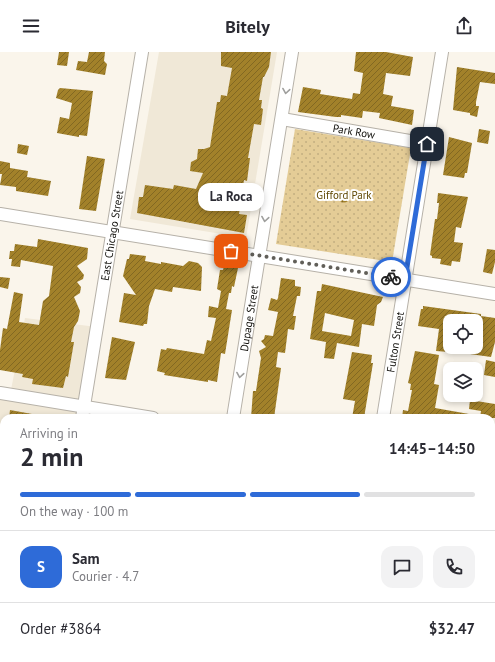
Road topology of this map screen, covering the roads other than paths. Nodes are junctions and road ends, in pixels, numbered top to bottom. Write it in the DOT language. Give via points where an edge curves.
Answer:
graph roads {
  1 [pos="142,52"];
  2 [pos="292,52"];
  3 [pos="442,52"];
  4 [pos="282,119"];
  5 [pos="427,144"];
  6 [pos="0,214"];
  7 [pos="112,232"];
  8 [pos="259,256"];
  9 [pos="405,279"];
  10 [pos="495,294"];
  11 [pos="0,393"];
  12 [pos="83,412"];
  13 [pos="106,414"];
  14 [pos="234,414"];
  15 [pos="383,414"];
  1 -- 7 [label="street, East Chicago Street"];
  2 -- 4 [label="street, Dupage Street, one-way"];
  3 -- 5 [label="street, Fulton Street"];
  4 -- 5 [label="street, Park Row"];
  4 -- 8 [label="street, Dupage Street, one-way"];
  5 -- 9 [label="street, Fulton Street"];
  6 -- 7 [label="street"];
  7 -- 8 [label="street"];
  7 -- 12 [label="street, East Chicago Street"];
  8 -- 9 [label="street"];
  8 -- 14 [label="street, Dupage Street, one-way"];
  9 -- 10 [label="street"];
  9 -- 15 [label="street, Fulton Street"];
  11 -- 12 [label="street"];
  12 -- 13 [label="street"];
}
